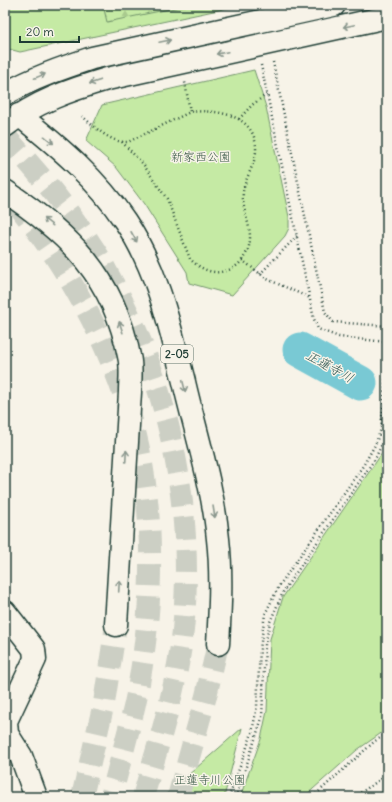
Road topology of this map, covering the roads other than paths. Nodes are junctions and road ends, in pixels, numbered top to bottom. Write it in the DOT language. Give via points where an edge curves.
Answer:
graph roads {
  1 [pos="334,5"];
  2 [pos="387,17"];
  3 [pos="5,94"];
  4 [pos="10,115"];
  5 [pos="5,191"];
  6 [pos="5,612"];
  7 [pos="116,625"];
  8 [pos="218,644"];
  9 [pos="36,797"];
  3 -- 1 [label="main road, one-way" via="24,82 92,58"];
  2 -- 4 [label="main road, one-way" via="106,79 65,92"];
  4 -- 8 [label="main road, 2-05, one-way" via="66,153 102,190 126,222 163,301 212,502 218,538 221,591"];
  7 -- 5 [label="main road, one-way" via="130,357 122,327 98,276 78,250 56,228"];
  6 -- 9 [label="main road" via="34,649 35,659 6,721 7,734 21,756"];
}
